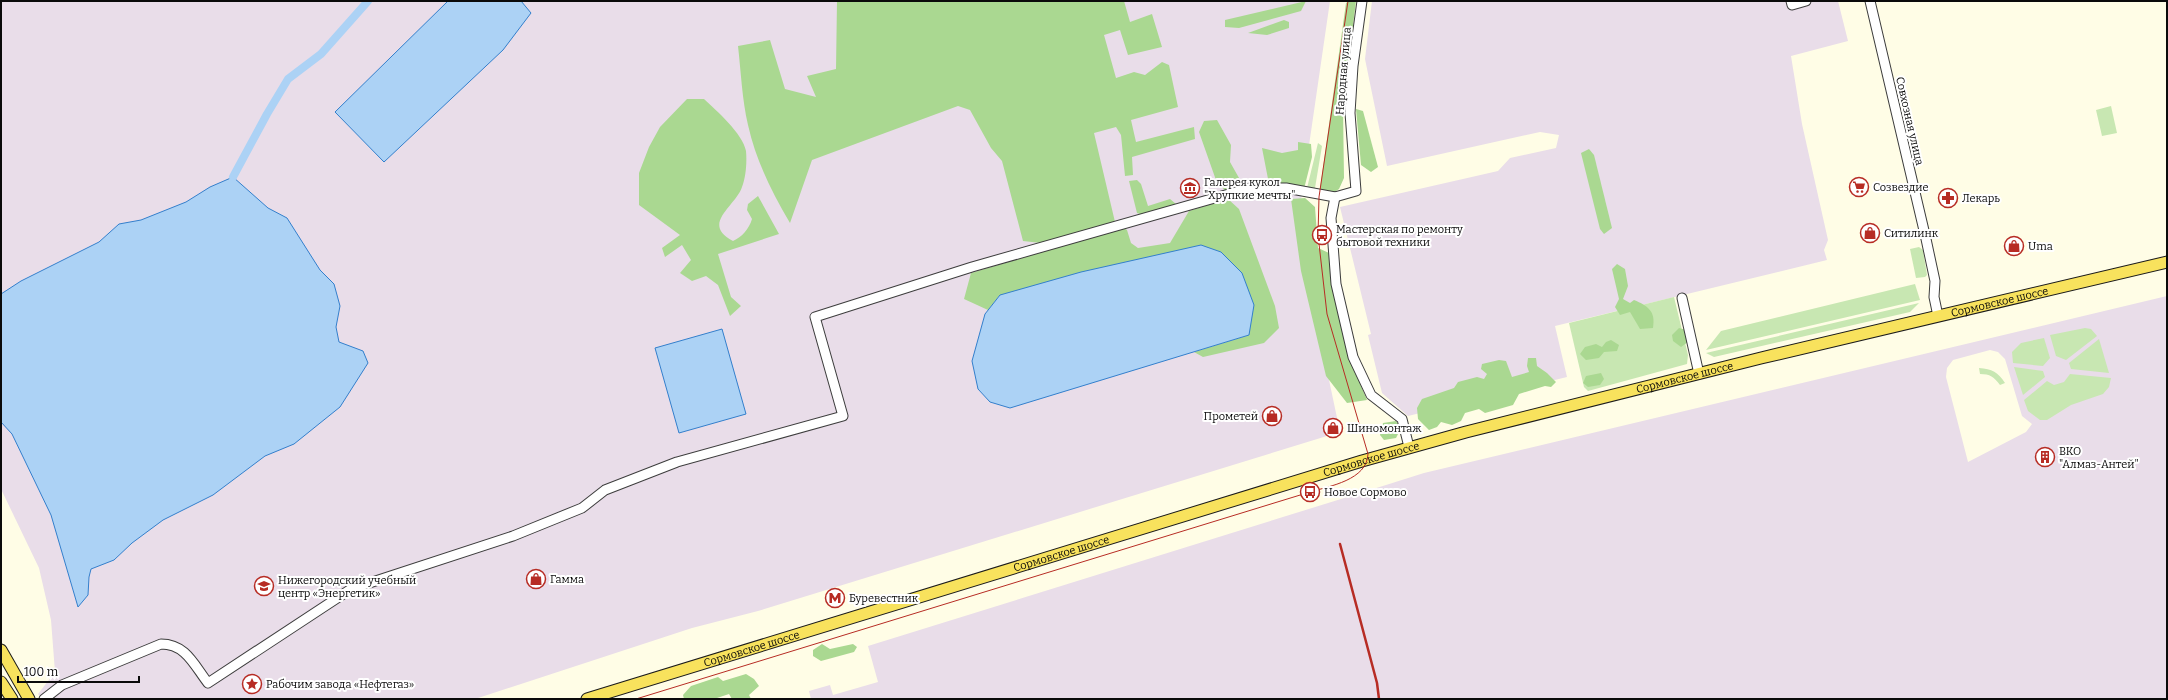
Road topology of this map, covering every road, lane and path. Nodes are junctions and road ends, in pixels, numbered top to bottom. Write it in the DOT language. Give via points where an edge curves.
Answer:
graph roads {
  1 [pos="1362,1"];
  2 [pos="1791,1"];
  3 [pos="1806,1"];
  4 [pos="1870,1"];
  5 [pos="1336,197"];
  6 [pos="2167,262"];
  7 [pos="1682,298"];
  8 [pos="1938,316"];
  9 [pos="1699,374"];
  10 [pos="1409,447"];
  11 [pos="1,650"];
  12 [pos="1,682"];
  13 [pos="12,699"];
  14 [pos="29,699"];
  15 [pos="44,699"];
  16 [pos="587,699"];
  1 -- 5 [label="street, Народная улица" via="1353,66 1350,113 1356,191"];
  2 -- 3 [label="street" via="1792,5"];
  4 -- 8 [label="street, Совхозная улица" via="1935,281 1934,297"];
  5 -- 10 [label="street" via="1331,218 1336,284 1353,357 1371,395 1402,418"];
  5 -- 15 [label="street" via="1286,188 1250,188 972,267 815,317 843,416 677,462 605,490 582,508 524,531 351,589 208,683 178,646 161,644 62,685"];
  6 -- 8 [label="main road, Сормовское шоссе"];
  7 -- 9 [label="street"];
  8 -- 9 [label="main road, Сормовское шоссе"];
  9 -- 10 [label="main road, Сормовское шоссе"];
  10 -- 16 [label="main road, Сормовское шоссе"];
  11 -- 14 [label="main road"];
  12 -- 13 [label="main road"];
}
